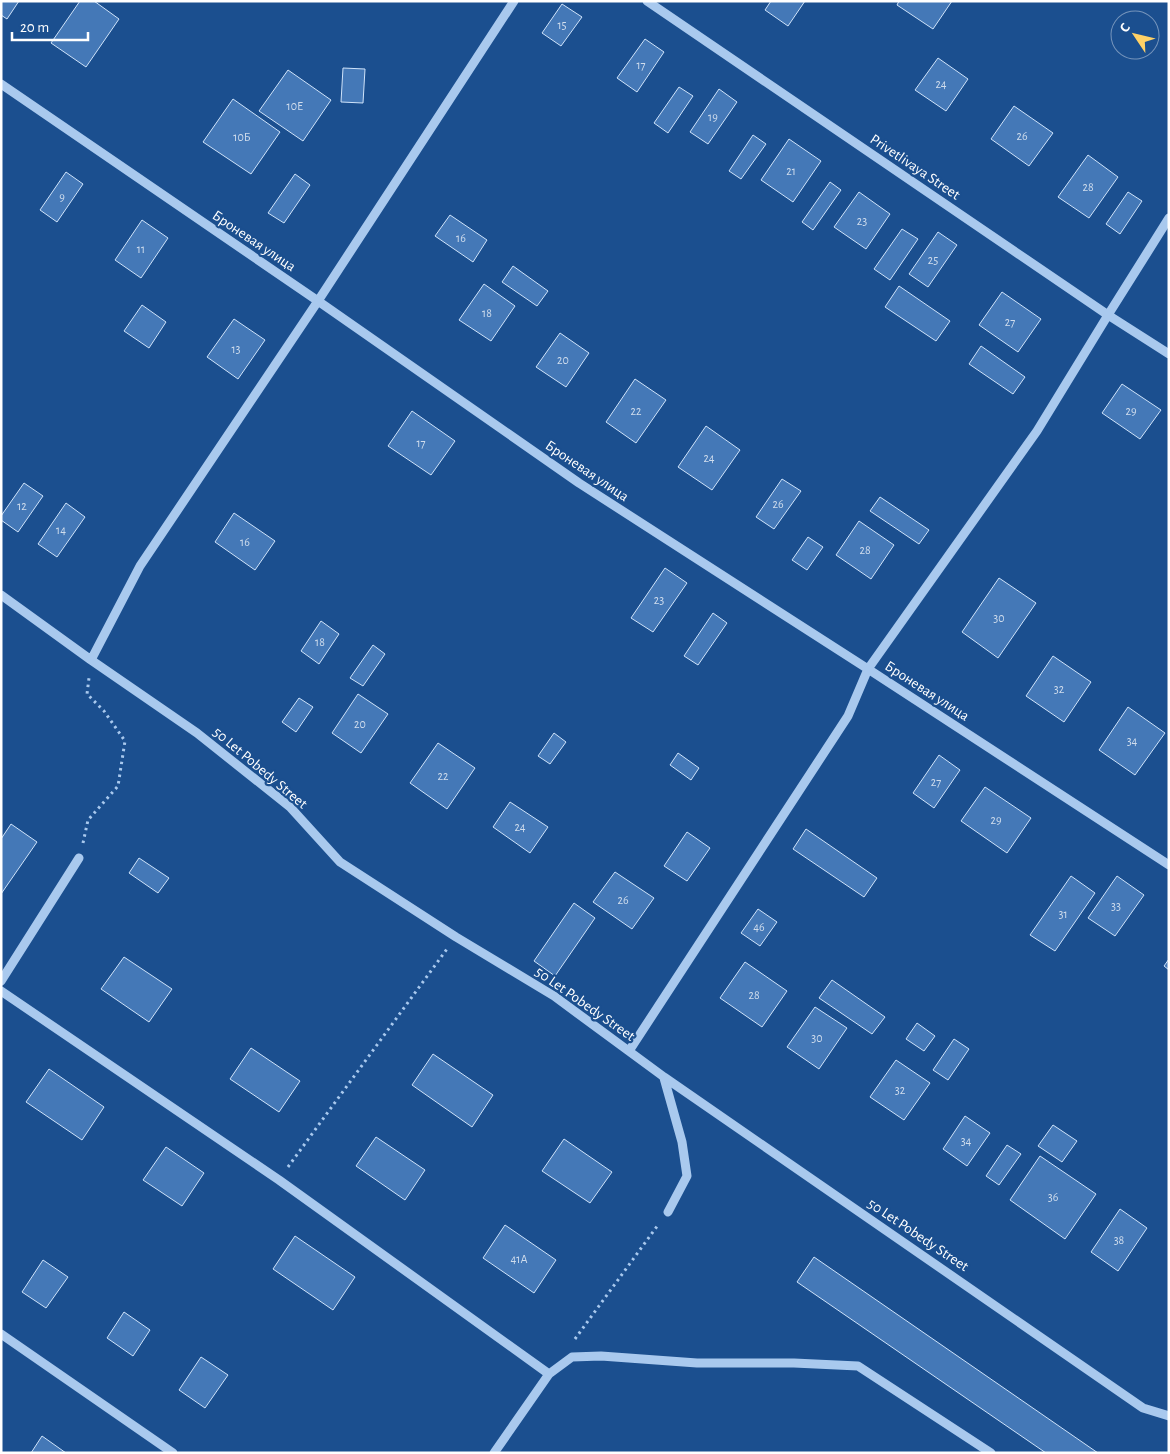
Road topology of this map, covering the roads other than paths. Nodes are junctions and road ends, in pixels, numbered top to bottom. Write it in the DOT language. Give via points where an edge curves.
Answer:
graph roads {
  1 [pos="514,1"];
  2 [pos="647,1"];
  3 [pos="1,84"];
  4 [pos="1169,218"];
  5 [pos="318,301"];
  6 [pos="1108,315"];
  7 [pos="1169,354"];
  8 [pos="1,595"];
  9 [pos="91,660"];
  10 [pos="868,669"];
  11 [pos="79,858"];
  12 [pos="1169,866"];
  13 [pos="1,981"];
  14 [pos="1,991"];
  15 [pos="629,1051"];
  16 [pos="664,1078"];
  17 [pos="668,1212"];
  18 [pos="1,1334"];
  19 [pos="549,1374"];
  20 [pos="1169,1416"];
  21 [pos="173,1453"];
  22 [pos="494,1453"];
  23 [pos="991,1453"];
  1 -- 5 [label="street"];
  2 -- 6 [label="street, Privetlivaya Street"];
  3 -- 5 [label="street, Броневая улица"];
  4 -- 6 [label="street"];
  5 -- 9 [label="street" via="140,566"];
  5 -- 10 [label="street, Броневая улица" via="579,483"];
  6 -- 7 [label="street, Privetlivaya Street"];
  6 -- 10 [label="street" via="1037,432"];
  8 -- 9 [label="street, 50 Let Pobedy Street"];
  9 -- 15 [label="street, 50 Let Pobedy Street" via="197,733 290,807 340,862 554,996"];
  10 -- 12 [label="street, Броневая улица"];
  10 -- 15 [label="street" via="848,716"];
  11 -- 13 [label="street"];
  14 -- 19 [label="street" via="279,1180"];
  15 -- 16 [label="street, 50 Let Pobedy Street"];
  16 -- 17 [label="street" via="682,1142 687,1176"];
  16 -- 20 [label="street, 50 Let Pobedy Street" via="1142,1408"];
  18 -- 21 [label="street"];
  19 -- 22 [label="street"];
  19 -- 23 [label="street" via="572,1358 601,1356 697,1363 858,1366"];
}
